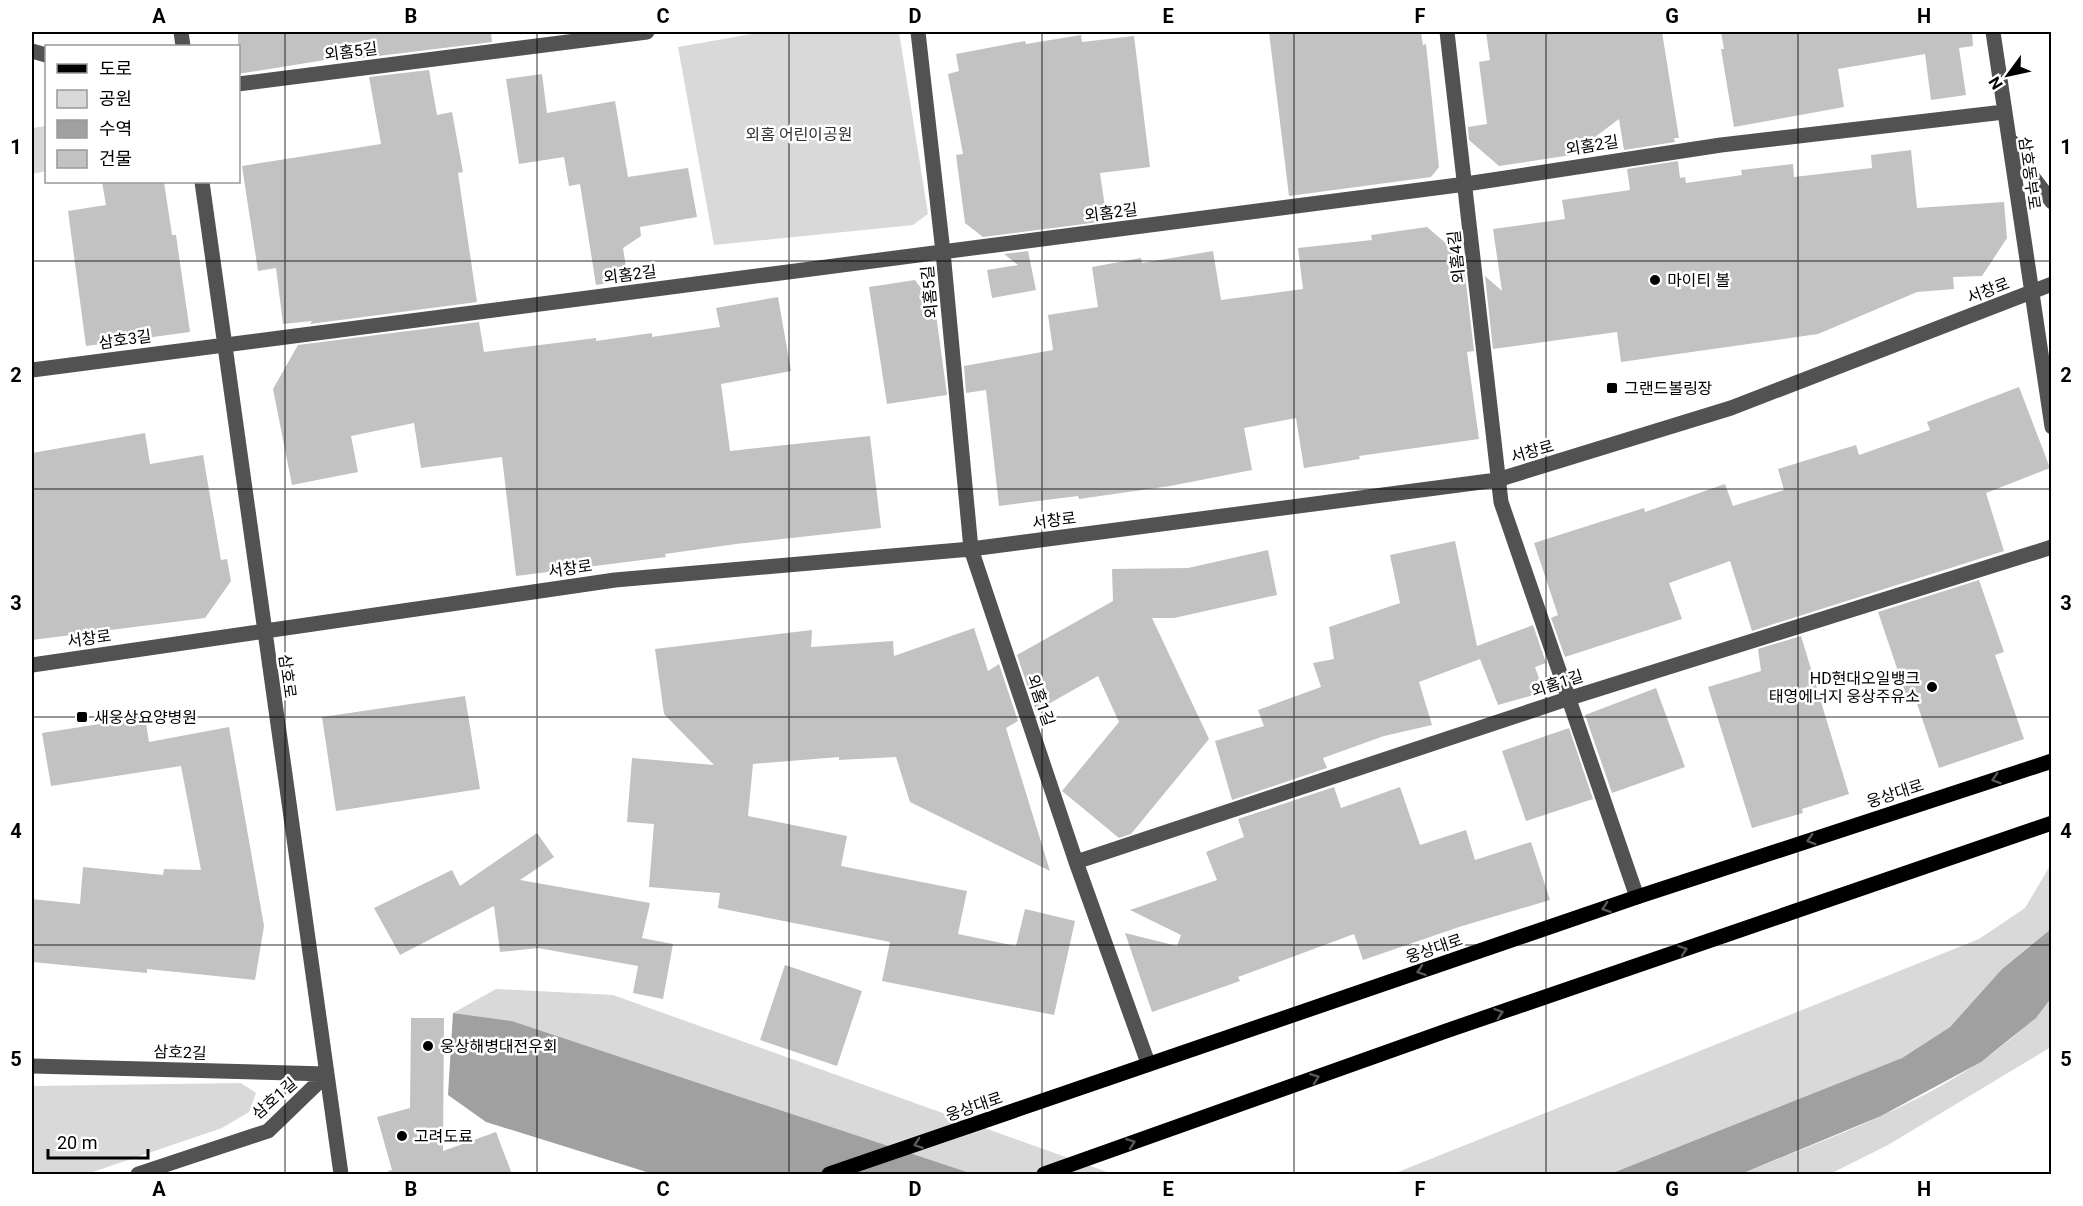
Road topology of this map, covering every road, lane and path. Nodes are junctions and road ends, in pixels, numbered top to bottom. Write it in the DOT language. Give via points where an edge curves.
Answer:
graph roads {
  1 [pos="647,32"];
  2 [pos="918,32"];
  3 [pos="1447,32"];
  4 [pos="1992,32"];
  5 [pos="240,84"];
  6 [pos="2004,112"];
  7 [pos="2006,132"];
  8 [pos="202,183"];
  9 [pos="1466,184"];
  10 [pos="2052,202"];
  11 [pos="943,252"];
  12 [pos="2052,284"];
  13 [pos="2030,293"];
  14 [pos="224,344"];
  15 [pos="32,370"];
  16 [pos="2052,427"];
  17 [pos="1497,480"];
  18 [pos="2052,547"];
  19 [pos="971,549"];
  20 [pos="263,631"];
  21 [pos="32,665"];
  22 [pos="1567,699"];
  23 [pos="2052,761"];
  24 [pos="2052,823"];
  25 [pos="1076,862"];
  26 [pos="1637,897"];
  27 [pos="1148,1063"];
  28 [pos="32,1066"];
  29 [pos="327,1074"];
  30 [pos="138,1174"];
  31 [pos="341,1174"];
  32 [pos="829,1174"];
  33 [pos="1044,1174"];
  1 -- 5 [label="street, 외홈5길"];
  2 -- 11 [label="street, 외홈5길"];
  3 -- 9 [label="street, 외홈4길"];
  4 -- 6 [label="street, 삼호동부로"];
  6 -- 7 [label="street, 삼호동부로"];
  6 -- 9 [label="street, 외홈2길" via="1721,145"];
  7 -- 10 [label="street" via="2025,167"];
  7 -- 13 [label="street, 삼호동부로"];
  8 -- 14 [label="street, 삼호로"];
  9 -- 11 [label="street, 외홈2길"];
  9 -- 17 [label="street, 외홈4길"];
  11 -- 14 [label="street, 외홈2길"];
  11 -- 19 [label="street, 외홈5길"];
  12 -- 13 [label="street, 서창로"];
  13 -- 16 [label="street, 삼호동부로"];
  13 -- 17 [label="street, 서창로" via="1731,408"];
  14 -- 15 [label="street, 삼호3길"];
  14 -- 20 [label="street, 삼호로"];
  17 -- 19 [label="street, 서창로"];
  17 -- 22 [label="street, 외홈4길"];
  18 -- 22 [label="street, 외홈1길"];
  19 -- 20 [label="street, 서창로" via="615,580"];
  19 -- 25 [label="street, 외홈1길"];
  20 -- 21 [label="street, 서창로"];
  20 -- 29 [label="street, 삼호로"];
  22 -- 25 [label="street, 외홈1길"];
  22 -- 26 [label="street, 외홈4길"];
  23 -- 26 [label="main road, 웅상대로, one-way"];
  33 -- 24 [label="main road, one-way"];
  25 -- 27 [label="street, 외홈1길"];
  26 -- 27 [label="main road, 웅상대로, one-way"];
  27 -- 32 [label="main road, 웅상대로, one-way"];
  28 -- 29 [label="street, 삼호2길"];
  29 -- 30 [label="street, 삼호1길" via="268,1131"];
  29 -- 31 [label="street, 삼호로"];
}
